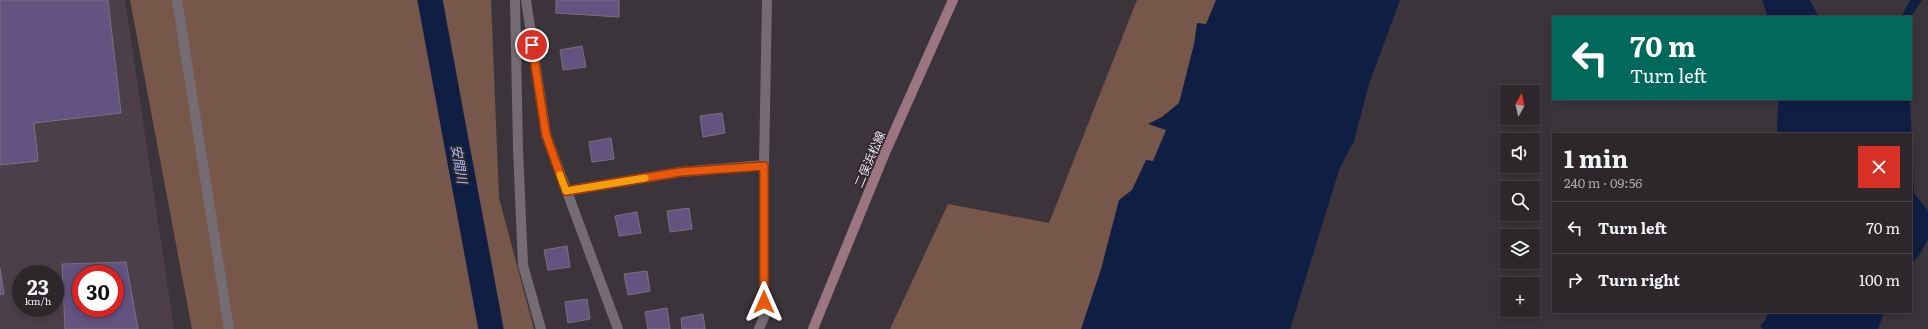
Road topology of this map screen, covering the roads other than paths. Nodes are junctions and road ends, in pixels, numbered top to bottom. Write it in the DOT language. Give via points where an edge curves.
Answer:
graph roads {
  1 [pos="177,0"];
  2 [pos="515,0"];
  3 [pos="526,0"];
  4 [pos="767,0"];
  5 [pos="953,0"];
  6 [pos="764,166"];
  7 [pos="566,191"];
  8 [pos="229,329"];
  9 [pos="541,329"];
  10 [pos="618,329"];
  11 [pos="759,329"];
  12 [pos="813,329"];
  1 -- 8 [label="street"];
  2 -- 9 [label="street" via="522,265"];
  3 -- 7 [label="street" via="546,135"];
  4 -- 6 [label="street"];
  5 -- 12 [label="main road, 二俣浜松線" via="884,155"];
  6 -- 7 [label="street" via="680,172"];
  6 -- 11 [label="street" via="764,317"];
  7 -- 10 [label="street"];
}
